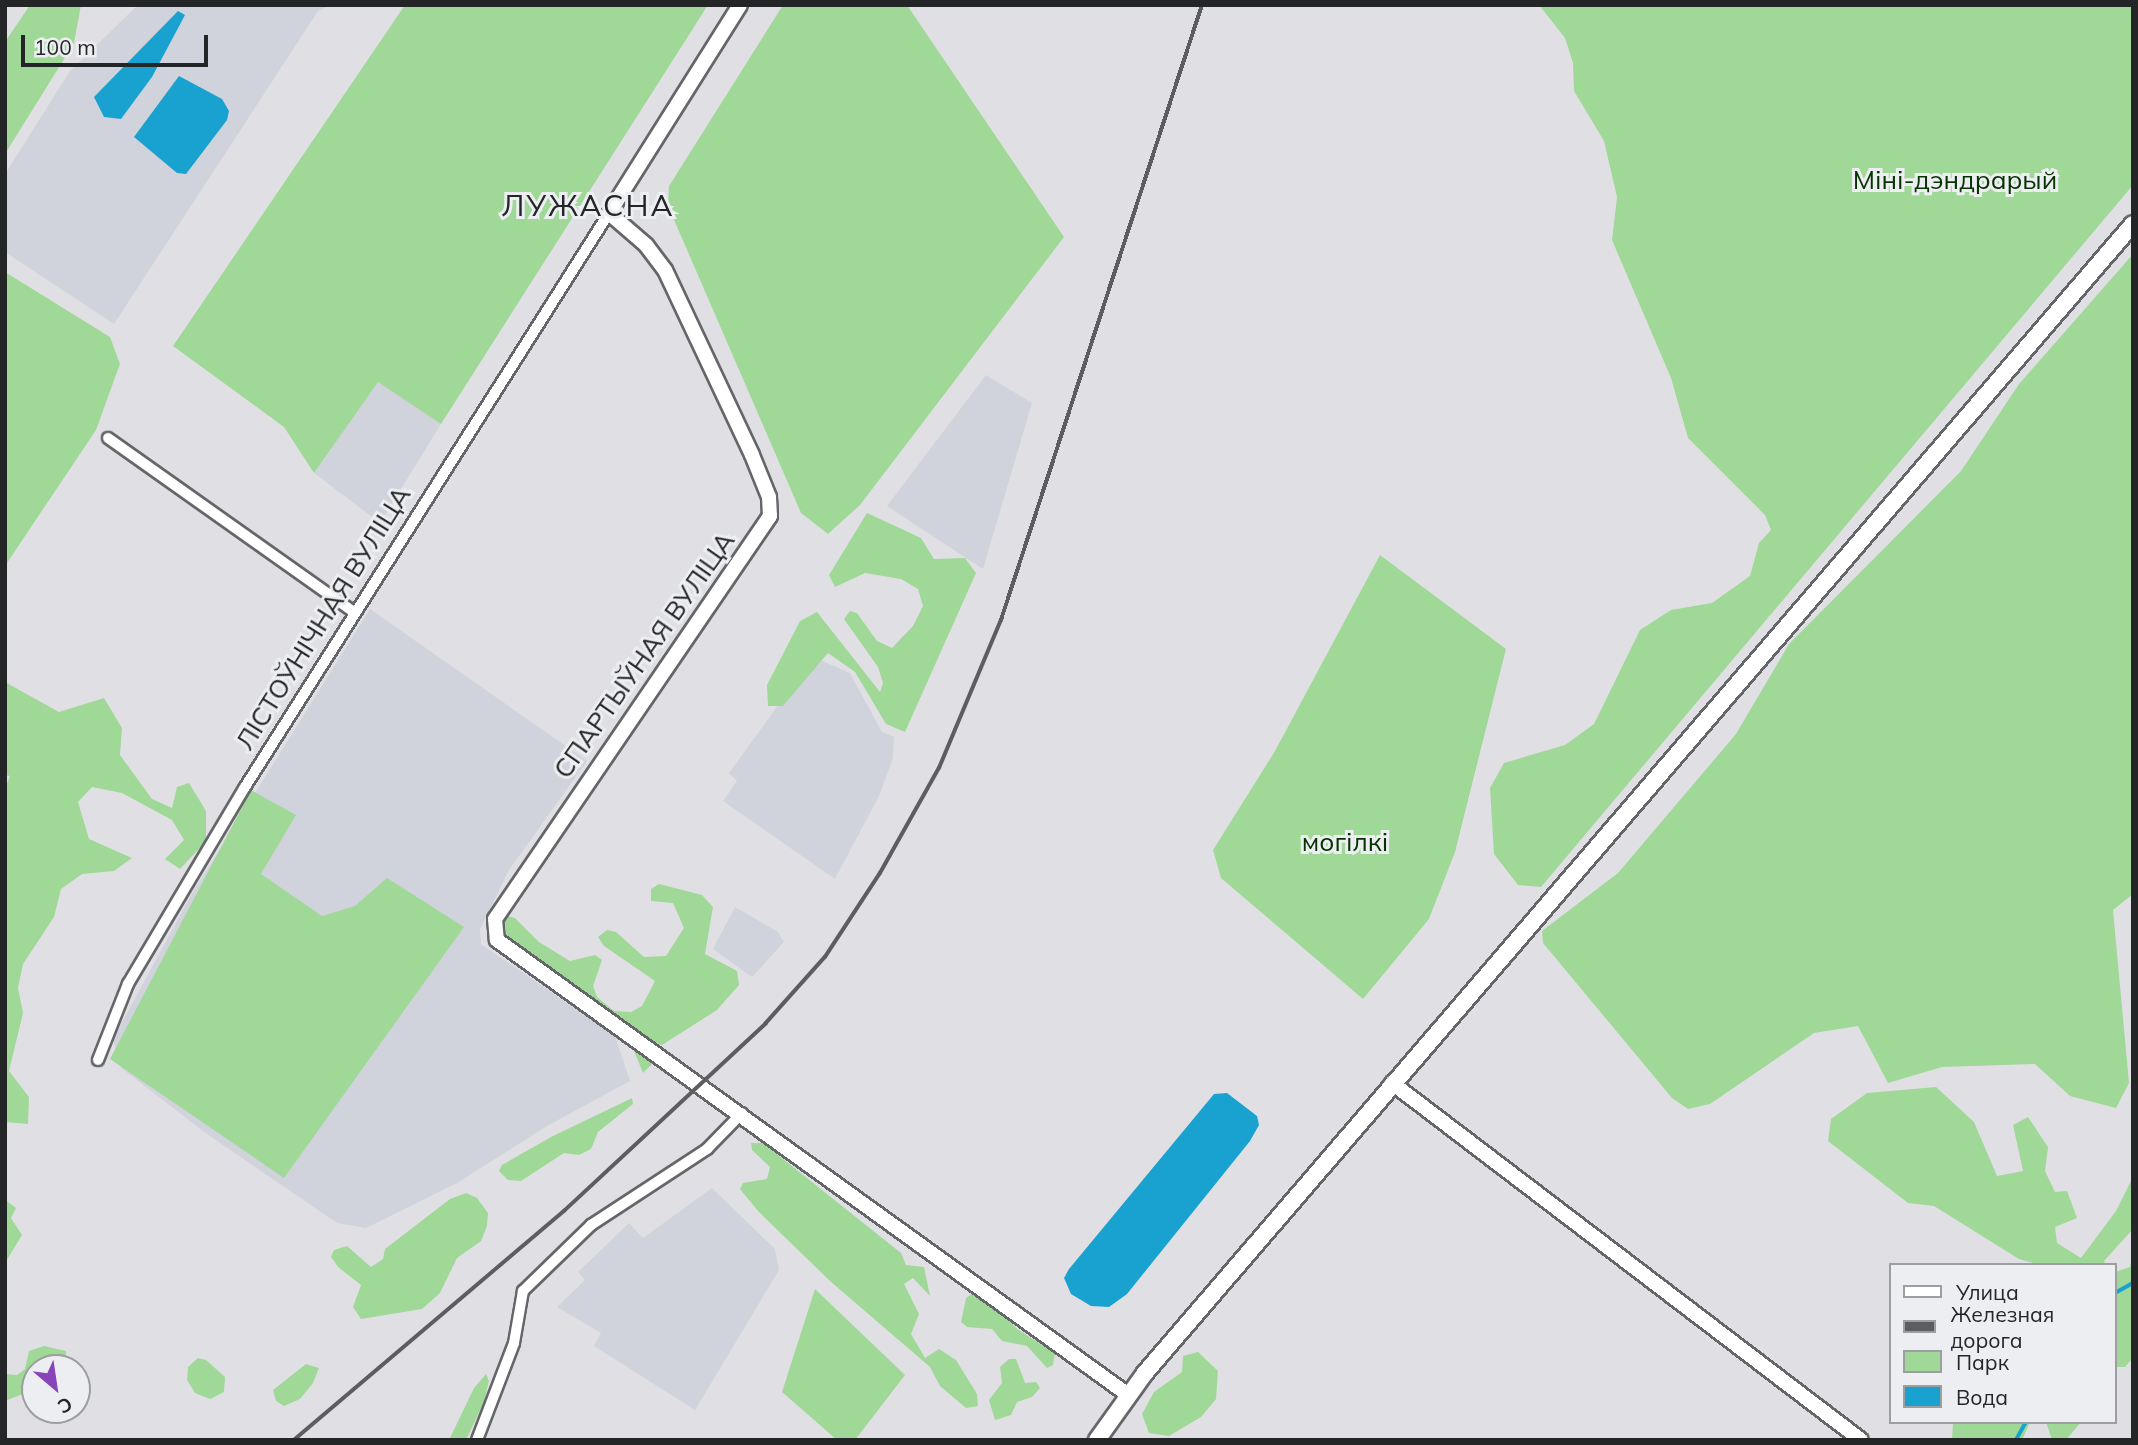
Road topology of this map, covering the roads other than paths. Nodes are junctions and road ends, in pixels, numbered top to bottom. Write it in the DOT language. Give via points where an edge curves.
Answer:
graph roads {
  1 [pos="740,5"];
  2 [pos="609,213"];
  3 [pos="2133,225"];
  4 [pos="108,438"];
  5 [pos="352,611"];
  6 [pos="98,1059"];
  7 [pos="1392,1083"];
  8 [pos="742,1113"];
  9 [pos="1127,1394"];
  10 [pos="477,1440"];
  11 [pos="1097,1440"];
  12 [pos="1861,1440"];
  1 -- 2 [label="street"];
  2 -- 5 [label="street, ЛІСТОЎНІЧНАЯ ВУЛІЦА"];
  2 -- 8 [label="street, СПАРТЫЎНАЯ ВУЛІЦА" via="646,245 665,271 752,455 769,497 770,516 495,919 497,940"];
  3 -- 7 [label="main road"];
  4 -- 5 [label="street"];
  5 -- 6 [label="street, ЛІСТОЎНІЧНАЯ ВУЛІЦА" via="128,984"];
  7 -- 9 [label="main road"];
  7 -- 12 [label="street"];
  8 -- 9 [label="street"];
  8 -- 10 [label="street" via="706,1149 591,1225 523,1292 514,1343"];
  9 -- 11 [label="main road"];
}
